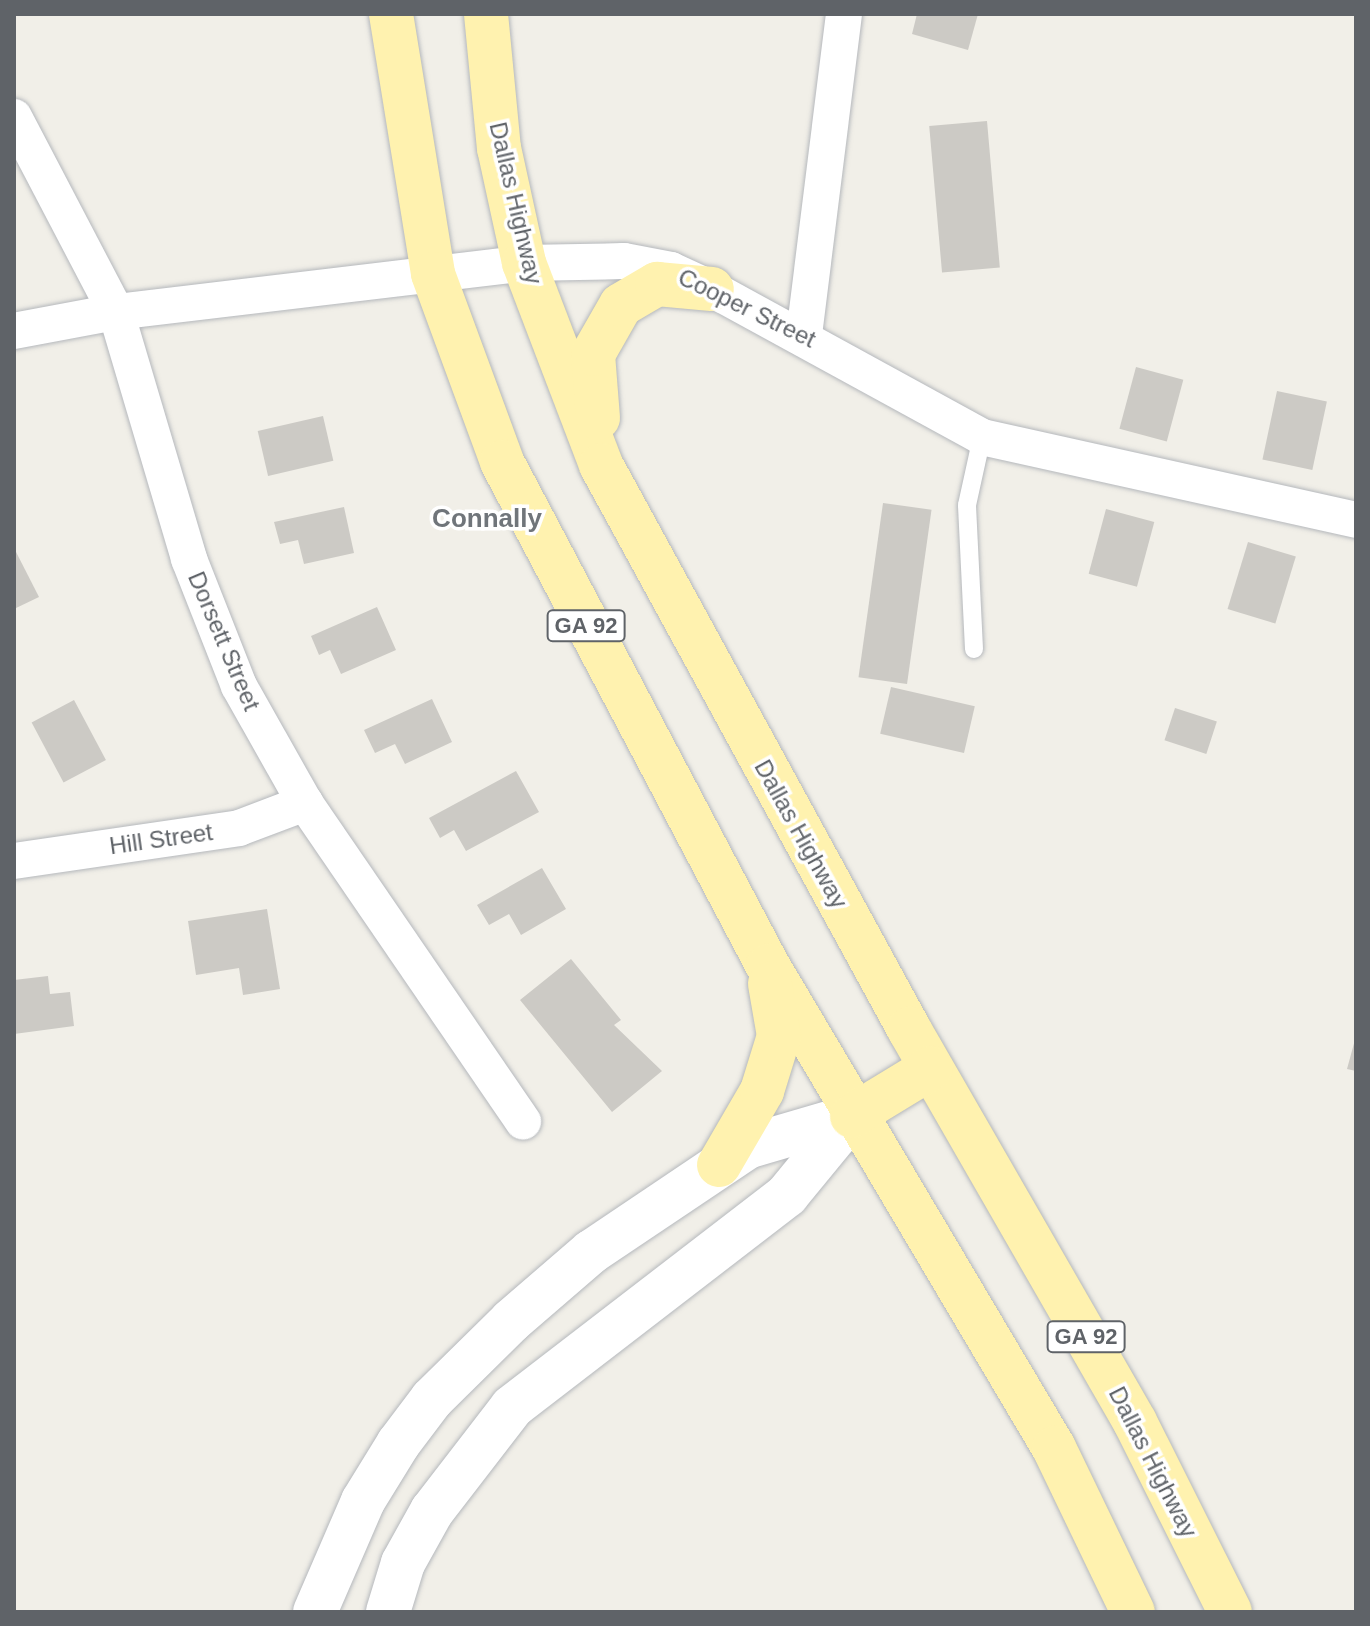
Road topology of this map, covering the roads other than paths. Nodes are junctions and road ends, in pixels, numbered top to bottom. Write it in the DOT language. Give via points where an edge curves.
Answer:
graph roads {
  1 [pos="391,14"];
  2 [pos="486,14"];
  3 [pos="844,14"];
  4 [pos="14,117"];
  5 [pos="524,263"];
  6 [pos="433,274"];
  7 [pos="712,289"];
  8 [pos="116,312"];
  9 [pos="14,331"];
  10 [pos="804,335"];
  11 [pos="982,437"];
  12 [pos="601,465"];
  13 [pos="1356,520"];
  14 [pos="974,649"];
  15 [pos="305,803"];
  16 [pos="14,861"];
  17 [pos="768,966"];
  18 [pos="931,1068"];
  19 [pos="852,1116"];
  20 [pos="523,1121"];
  21 [pos="719,1165"];
  22 [pos="315,1612"];
  23 [pos="388,1612"];
  24 [pos="1133,1612"];
  25 [pos="1230,1612"];
  1 -- 6 [label="main road, GA 92"];
  2 -- 5 [label="main road, Dallas Highway / GA 92" via="499,148"];
  3 -- 10 [label="street" via="834,56"];
  4 -- 8 [label="street, Dorsett Street"];
  5 -- 6 [label="street, Cooper Street"];
  5 -- 7 [label="street, Cooper Street" via="624,261 671,270"];
  5 -- 12 [label="main road, Dallas Highway / GA 92"];
  6 -- 8 [label="street, Cooper Street"];
  6 -- 17 [label="main road, GA 92" via="502,462"];
  7 -- 10 [label="street, Cooper Street"];
  7 -- 12 [label="main road" via="657,284 621,305 605,326 593,354"];
  8 -- 9 [label="street, Cooper Street"];
  8 -- 15 [label="street, Dorsett Street" via="189,559 239,686"];
  10 -- 11 [label="street, Cooper Street"];
  11 -- 13 [label="street, Cooper Street"];
  11 -- 14 [label="lane" via="967,505"];
  12 -- 18 [label="main road, Dallas Highway / GA 92"];
  15 -- 16 [label="street, Hill Street" via="239,828"];
  15 -- 20 [label="street, Dorsett Street"];
  17 -- 19 [label="main road, GA 92"];
  17 -- 21 [label="main road" via="779,1036 762,1091"];
  18 -- 19 [label="main road"];
  18 -- 25 [label="main road, Dallas Highway / GA 92" via="1135,1422"];
  19 -- 21 [label="main road" via="747,1147"];
  19 -- 23 [label="main road" via="787,1195 512,1407 432,1511 403,1563"];
  19 -- 24 [label="main road, GA 92" via="1054,1448"];
  21 -- 22 [label="main road" via="591,1252 432,1399 363,1501"];
}
